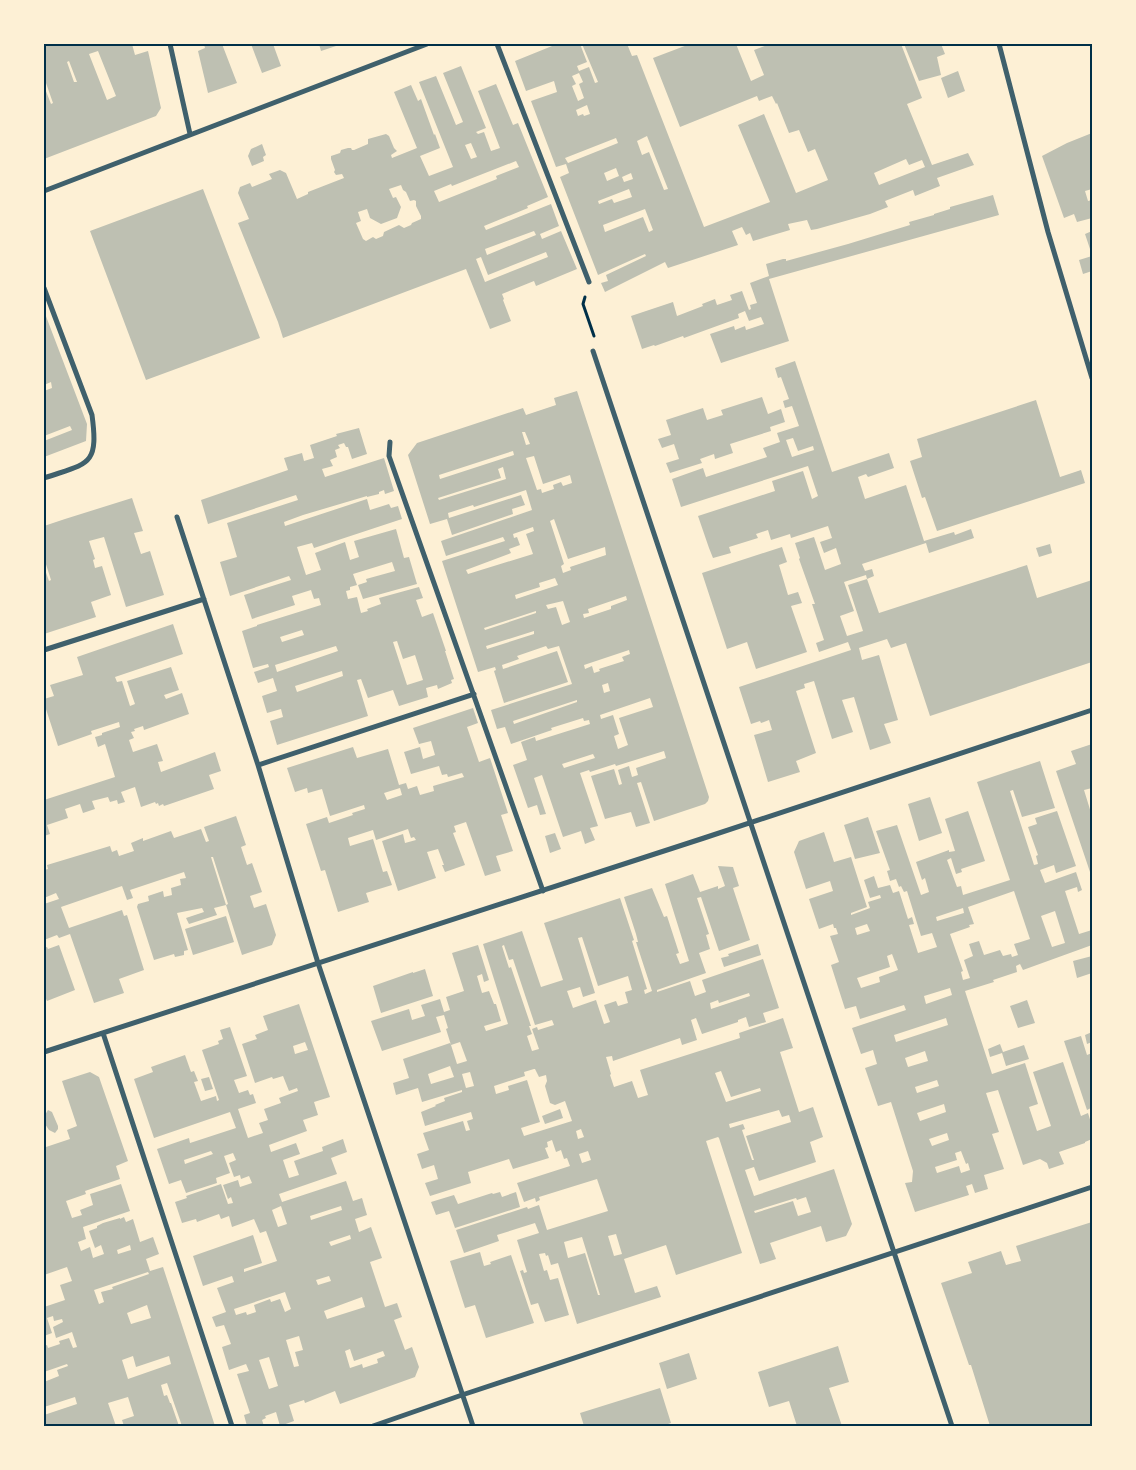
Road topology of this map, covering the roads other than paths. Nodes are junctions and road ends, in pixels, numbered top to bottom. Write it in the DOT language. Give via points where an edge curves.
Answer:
graph roads {
  1 [pos="170,44"];
  2 [pos="427,44"];
  3 [pos="498,44"];
  4 [pos="999,44"];
  5 [pos="190,134"];
  6 [pos="44,191"];
  7 [pos="590,282"];
  8 [pos="44,288"];
  9 [pos="593,351"];
  10 [pos="1092,378"];
  11 [pos="390,442"];
  12 [pos="44,478"];
  13 [pos="178,516"];
  14 [pos="204,599"];
  15 [pos="44,650"];
  16 [pos="474,694"];
  17 [pos="1092,710"];
  18 [pos="258,765"];
  19 [pos="750,823"];
  20 [pos="543,890"];
  21 [pos="318,963"];
  22 [pos="103,1033"];
  23 [pos="44,1052"];
  24 [pos="1092,1187"];
  25 [pos="894,1252"];
  26 [pos="462,1394"];
  27 [pos="232,1426"];
  28 [pos="373,1426"];
  29 [pos="473,1426"];
  30 [pos="952,1426"];
  1 -- 5 [label="street"];
  2 -- 5 [label="street"];
  3 -- 7 [label="street"];
  4 -- 10 [label="street" via="1048,232"];
  5 -- 6 [label="street"];
  8 -- 12 [label="street" via="92,415 94,436 92,453 86,462"];
  9 -- 19 [label="street"];
  11 -- 16 [label="street" via="390,456"];
  13 -- 14 [label="street"];
  14 -- 15 [label="street"];
  14 -- 18 [label="street"];
  16 -- 18 [label="street"];
  16 -- 20 [label="street"];
  17 -- 19 [label="street"];
  18 -- 21 [label="street"];
  19 -- 20 [label="street"];
  19 -- 25 [label="street"];
  20 -- 21 [label="street"];
  21 -- 22 [label="street"];
  21 -- 26 [label="street"];
  22 -- 23 [label="street"];
  22 -- 27 [label="street"];
  24 -- 25 [label="street"];
  25 -- 26 [label="street"];
  25 -- 30 [label="street"];
  26 -- 28 [label="street"];
  26 -- 29 [label="street"];
}
